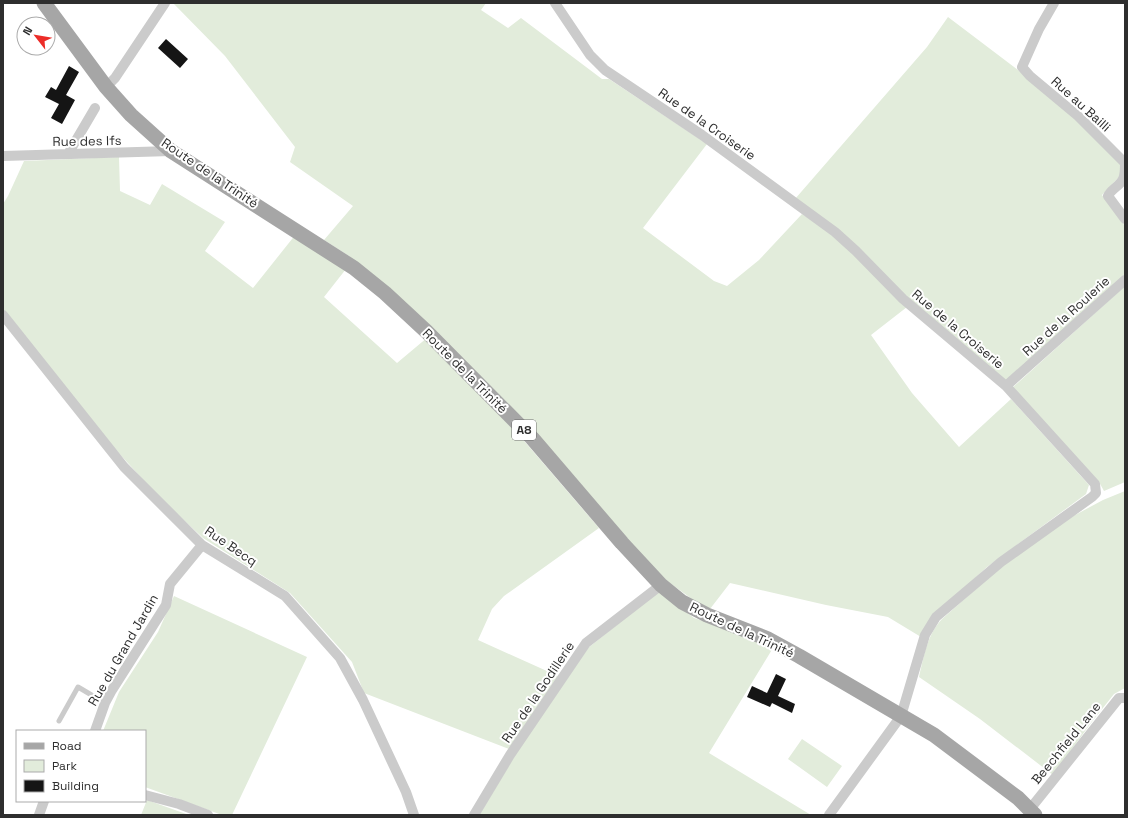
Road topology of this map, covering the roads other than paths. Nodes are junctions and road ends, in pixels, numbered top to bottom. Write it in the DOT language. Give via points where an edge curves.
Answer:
graph roads {
  1 [pos="44,3"];
  2 [pos="165,3"];
  3 [pos="554,3"];
  4 [pos="1054,3"];
  5 [pos="106,87"];
  6 [pos="95,108"];
  7 [pos="171,151"];
  8 [pos="68,154"];
  9 [pos="3,156"];
  10 [pos="1125,219"];
  11 [pos="1125,280"];
  12 [pos="3,315"];
  13 [pos="1006,386"];
  14 [pos="202,545"];
  15 [pos="660,585"];
  16 [pos="1125,698"];
  17 [pos="105,703"];
  18 [pos="901,716"];
  19 [pos="59,721"];
  20 [pos="95,730"];
  21 [pos="146,795"];
  22 [pos="44,802"];
  23 [pos="1032,812"];
  24 [pos="39,815"];
  25 [pos="208,815"];
  26 [pos="414,815"];
  27 [pos="474,815"];
  28 [pos="829,815"];
  1 -- 5 [label="main road, Route de la Trinité / A8"];
  2 -- 5 [label="street" via="123,67"];
  3 -- 13 [label="street, Rue de la Croiserie" via="590,55 605,70 702,135 835,232 903,299"];
  4 -- 10 [label="street, Rue au Bailli" via="1022,67 1078,116 1125,163 1122,181 1108,196"];
  5 -- 7 [label="main road, Route de la Trinité / A8"];
  6 -- 8 [label="street"];
  7 -- 8 [label="street, Rue des Ifs"];
  7 -- 15 [label="main road, Route de la Trinité / A8" via="354,268 385,293 532,438"];
  8 -- 9 [label="street, Rue des Ifs"];
  11 -- 13 [label="street, Rue de la Roulerie"];
  12 -- 14 [label="street, Rue Becq" via="124,467"];
  13 -- 18 [label="street, Rue de la Croiserie" via="1095,484 1096,493 1001,562 936,617 925,635"];
  14 -- 17 [label="street, Rue du Grand Jardin" via="170,584 166,605"];
  14 -- 26 [label="street, Rue Becq" via="285,596 340,658 363,700 406,792"];
  15 -- 18 [label="main road, Route de la Trinité / A8" via="682,602 707,615 768,639"];
  15 -- 27 [label="street, Rue de la Godillerie" via="586,643 510,755"];
  16 -- 23 [label="street, Beechfield Lane" via="1119,698"];
  17 -- 19 [label="lane" via="78,687"];
  17 -- 20 [label="street, Rue du Grand Jardin"];
  18 -- 23 [label="main road, Route de la Trinité / A8" via="944,741 1018,798"];
  18 -- 28 [label="street"];
  21 -- 25 [label="street"];
  22 -- 24 [label="street"];
}
